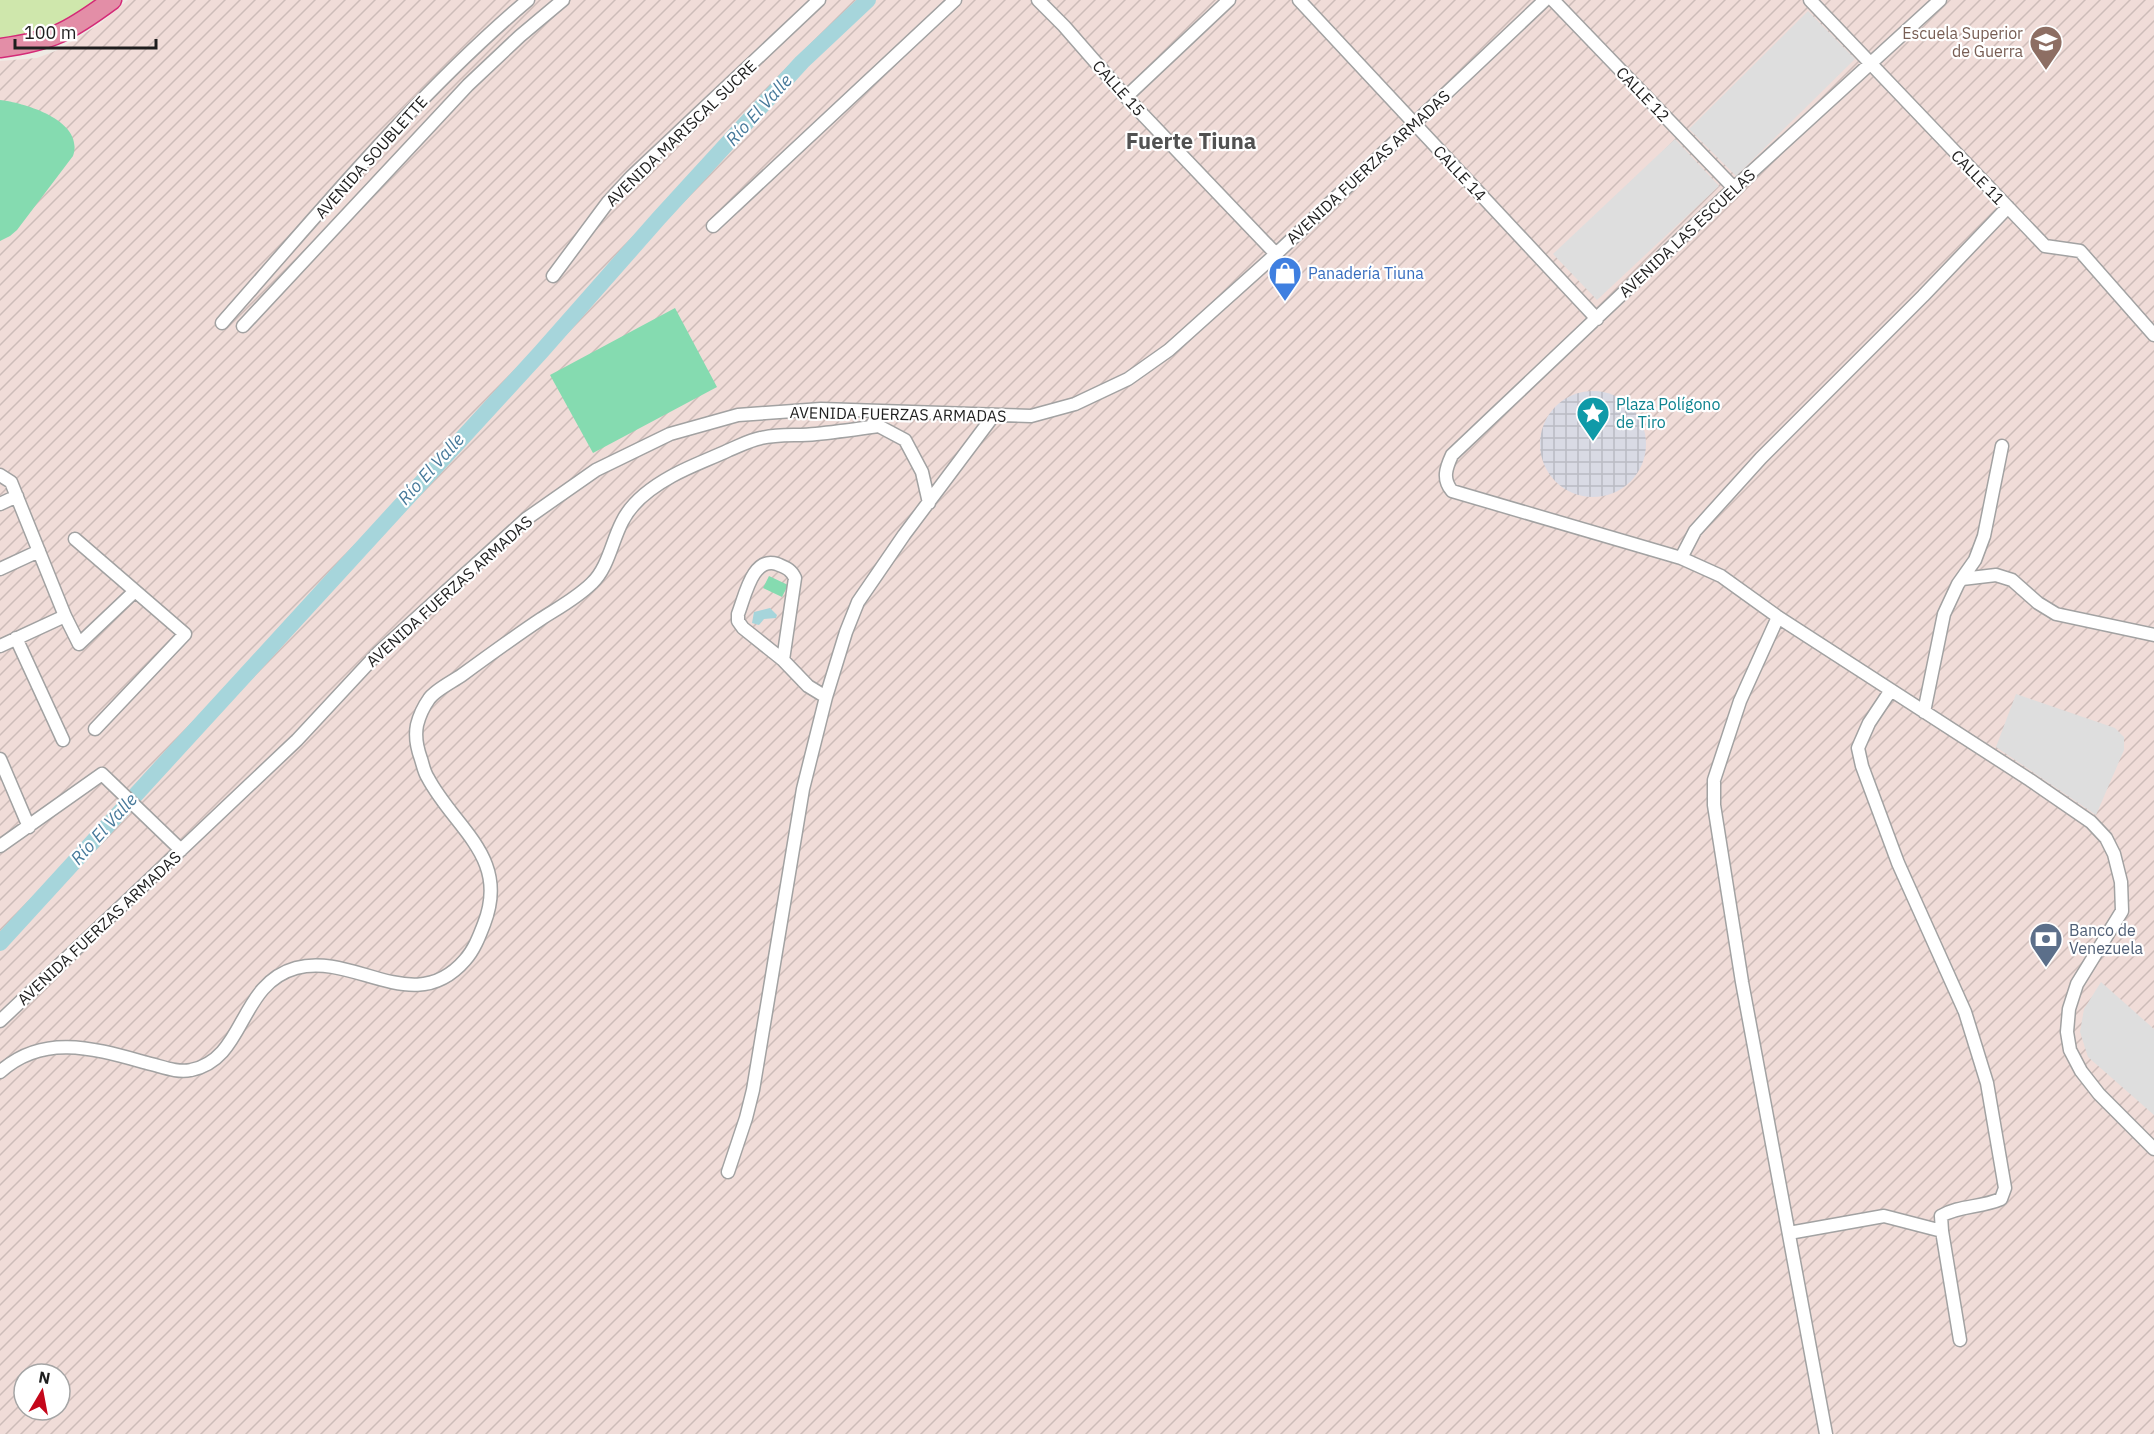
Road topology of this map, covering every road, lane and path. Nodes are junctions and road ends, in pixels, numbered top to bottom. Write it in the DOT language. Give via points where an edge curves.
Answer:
graph roads {
  1 [pos="112,0"];
  2 [pos="528,0"];
  3 [pos="563,0"];
  4 [pos="819,0"];
  5 [pos="955,0"];
  6 [pos="1038,0"];
  7 [pos="1229,0"];
  8 [pos="1299,0"];
  9 [pos="1545,0"];
  10 [pos="1553,0"];
  11 [pos="1810,0"];
  12 [pos="1940,0"];
  13 [pos="0,48"];
  14 [pos="1869,63"];
  15 [pos="1126,97"];
  16 [pos="1413,123"];
  17 [pos="1734,188"];
  18 [pos="2008,207"];
  19 [pos="713,226"];
  20 [pos="1276,254"];
  21 [pos="553,276"];
  22 [pos="1597,319"];
  23 [pos="222,323"];
  24 [pos="243,326"];
  25 [pos="2154,335"];
  26 [pos="850,410"];
  27 [pos="994,415"];
  28 [pos="878,426"];
  29 [pos="2002,446"];
  30 [pos="0,475"];
  31 [pos="17,496"];
  32 [pos="929,502"];
  33 [pos="0,504"];
  34 [pos="75,539"];
  35 [pos="39,551"];
  36 [pos="1681,558"];
  37 [pos="0,569"];
  38 [pos="1962,579"];
  39 [pos="135,591"];
  40 [pos="65,616"];
  41 [pos="1778,617"];
  42 [pos="2154,635"];
  43 [pos="16,638"];
  44 [pos="0,646"];
  45 [pos="783,660"];
  46 [pos="1891,690"];
  47 [pos="826,697"];
  48 [pos="1924,712"];
  49 [pos="95,729"];
  50 [pos="63,740"];
  51 [pos="0,759"];
  52 [pos="29,827"];
  53 [pos="0,846"];
  54 [pos="181,850"];
  55 [pos="0,1021"];
  56 [pos="0,1072"];
  57 [pos="2154,1149"];
  58 [pos="728,1172"];
  59 [pos="1942,1231"];
  60 [pos="1789,1233"];
  61 [pos="1960,1340"];
  62 [pos="1826,1434"];
  1 -- 13 [label="highway" via="62,34"];
  2 -- 23 [label="street, AVENIDA SOUBLETTE" via="405,117"];
  3 -- 24 [label="street" via="468,85"];
  4 -- 21 [label="street, AVENIDA MARISCAL SUCRE" via="631,177"];
  5 -- 19 [label="street"];
  6 -- 15 [label="street, CALLE 15"];
  7 -- 15 [label="street"];
  8 -- 16 [label="street, CALLE 14"];
  9 -- 16 [label="street, AVENIDA FUERZAS ARMADAS"];
  10 -- 17 [label="street, CALLE 12"];
  11 -- 14 [label="street, CALLE 11"];
  12 -- 14 [label="street, AVENIDA LAS ESCUELAS"];
  14 -- 17 [label="street, AVENIDA LAS ESCUELAS"];
  14 -- 18 [label="street, CALLE 11"];
  15 -- 20 [label="street, CALLE 15"];
  16 -- 20 [label="street, AVENIDA FUERZAS ARMADAS"];
  16 -- 22 [label="street, CALLE 14"];
  17 -- 22 [label="street, AVENIDA LAS ESCUELAS"];
  18 -- 25 [label="street, CALLE 11" via="2045,246 2080,250"];
  18 -- 36 [label="street" via="1761,458 1695,531"];
  20 -- 27 [label="street, AVENIDA FUERZAS ARMADAS" via="1169,350 1128,379 1075,404 1031,416"];
  22 -- 36 [label="street, AVENIDA LAS ESCUELAS" via="1452,455 1446,483 1452,491"];
  26 -- 27 [label="street, AVENIDA FUERZAS ARMADAS"];
  26 -- 28 [label="street"];
  26 -- 54 [label="street, AVENIDA FUERZAS ARMADAS" via="738,415 670,434 596,470 526,519 378,653 297,740"];
  27 -- 32 [label="street"];
  28 -- 32 [label="street" via="905,440 922,472"];
  28 -- 56 [label="street" via="759,438 663,481 648,491 622,520 595,581 429,698 417,726 417,748 427,777 477,846 492,888 488,912 472,952 450,975 408,985 325,965 298,967 266,984 218,1058 197,1069 179,1070 69,1046 25,1056"];
  29 -- 38 [label="street" via="1984,537"];
  30 -- 31 [label="street" via="11,482"];
  31 -- 33 [label="street"];
  31 -- 35 [label="street"];
  32 -- 47 [label="street" via="858,602"];
  34 -- 39 [label="street"];
  35 -- 37 [label="street"];
  35 -- 40 [label="street"];
  36 -- 41 [label="street" via="1721,576"];
  38 -- 42 [label="street" via="1996,575 2012,580 2056,614"];
  38 -- 48 [label="street" via="1944,614"];
  39 -- 40 [label="street" via="79,644"];
  39 -- 49 [label="street" via="184,634"];
  40 -- 43 [label="street"];
  41 -- 46 [label="street"];
  41 -- 60 [label="street" via="1740,701 1714,780 1714,805"];
  43 -- 44 [label="street"];
  43 -- 50 [label="street"];
  45 -- 45 [label="street" via="738,621 755,571 771,562 789,569 795,578"];
  45 -- 47 [label="street" via="808,686"];
  46 -- 48 [label="street"];
  46 -- 59 [label="street" via="1858,748 1862,766 1898,863 1965,1012 1987,1083 2005,1188 2001,1199 1941,1216"];
  47 -- 58 [label="street" via="801,798 753,1090"];
  48 -- 57 [label="street" via="2091,822 2106,838 2121,882 2122,911 2077,984 2067,1032 2070,1050 2099,1094"];
  51 -- 52 [label="street"];
  52 -- 53 [label="street"];
  52 -- 54 [label="street" via="102,774"];
  54 -- 55 [label="street, AVENIDA FUERZAS ARMADAS"];
  59 -- 60 [label="street" via="1884,1216"];
  59 -- 61 [label="street"];
  60 -- 62 [label="street"];
}
